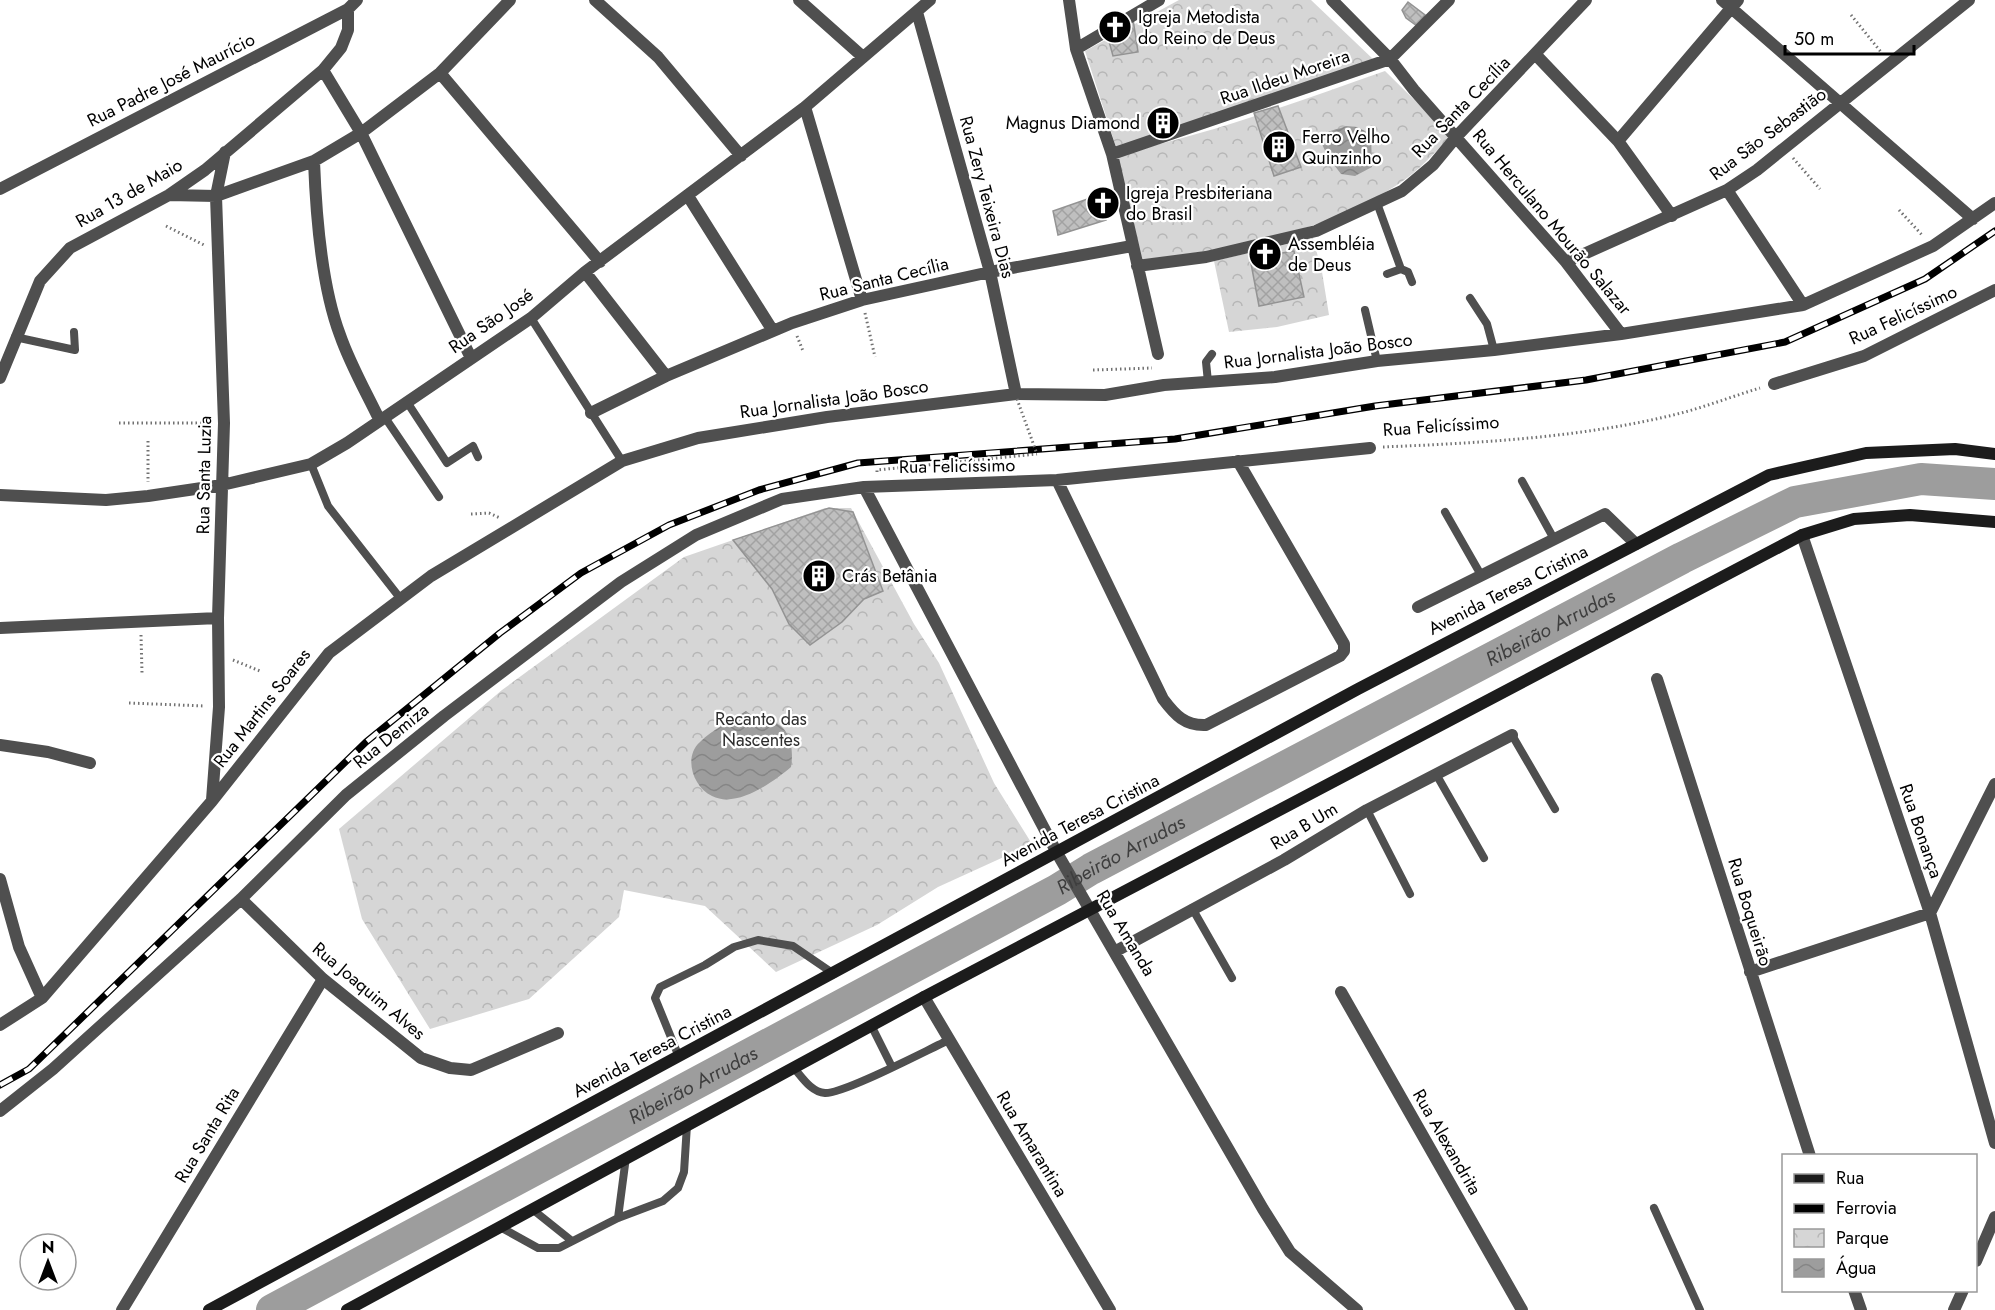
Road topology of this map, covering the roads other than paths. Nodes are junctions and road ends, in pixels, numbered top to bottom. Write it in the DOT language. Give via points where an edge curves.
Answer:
graph roads {
  1 [pos="357,0"];
  2 [pos="510,0"];
  3 [pos="595,0"];
  4 [pos="799,0"];
  5 [pos="930,0"];
  6 [pos="1068,0"];
  7 [pos="1159,0"];
  8 [pos="1332,0"];
  9 [pos="1449,0"];
  10 [pos="1586,0"];
  11 [pos="1969,0"];
  12 [pos="1730,2"];
  13 [pos="345,5"];
  14 [pos="917,12"];
  15 [pos="1076,49"];
  16 [pos="1536,55"];
  17 [pos="863,57"];
  18 [pos="1390,59"];
  19 [pos="323,70"];
  20 [pos="440,73"];
  21 [pos="1841,102"];
  22 [pos="805,107"];
  23 [pos="361,133"];
  24 [pos="1457,136"];
  25 [pos="1618,141"];
  26 [pos="225,152"];
  27 [pos="1112,154"];
  28 [pos="741,156"];
  29 [pos="314,161"];
  30 [pos="0,189"];
  31 [pos="1727,190"];
  32 [pos="169,195"];
  33 [pos="216,196"];
  34 [pos="688,196"];
  35 [pos="1995,203"];
  36 [pos="1377,204"];
  37 [pos="1672,216"];
  38 [pos="1973,219"];
  39 [pos="1132,246"];
  40 [pos="600,262"];
  41 [pos="1566,262"];
  42 [pos="1137,266"];
  43 [pos="1401,269"];
  44 [pos="585,272"];
  45 [pos="990,272"];
  46 [pos="1387,274"];
  47 [pos="1412,282"];
  48 [pos="1995,290"];
  49 [pos="1470,298"];
  50 [pos="862,300"];
  51 [pos="1803,305"];
  52 [pos="1365,310"];
  53 [pos="531,318"];
  54 [pos="773,331"];
  55 [pos="74,332"];
  56 [pos="1621,334"];
  57 [pos="15,337"];
  58 [pos="1494,351"];
  59 [pos="1158,354"];
  60 [pos="1212,354"];
  61 [pos="471,358"];
  62 [pos="1377,361"];
  63 [pos="666,376"];
  64 [pos="0,378"];
  65 [pos="1208,382"];
  66 [pos="1774,384"];
  67 [pos="1017,397"];
  68 [pos="407,402"];
  69 [pos="591,413"];
  70 [pos="381,418"];
  71 [pos="1370,448"];
  72 [pos="1995,454"];
  73 [pos="478,457"];
  74 [pos="622,461"];
  75 [pos="1238,461"];
  76 [pos="311,464"];
  77 [pos="1057,480"];
  78 [pos="1522,482"];
  79 [pos="222,486"];
  80 [pos="864,487"];
  81 [pos="0,495"];
  82 [pos="439,497"];
  83 [pos="1445,512"];
  84 [pos="1995,522"];
  85 [pos="1802,535"];
  86 [pos="1554,539"];
  87 [pos="1636,544"];
  88 [pos="1481,575"];
  89 [pos="400,598"];
  90 [pos="1418,607"];
  91 [pos="218,618"];
  92 [pos="0,628"];
  93 [pos="1657,679"];
  94 [pos="1512,735"];
  95 [pos="0,745"];
  96 [pos="90,763"];
  97 [pos="1436,774"];
  98 [pos="1995,784"];
  99 [pos="212,801"];
  100 [pos="1555,809"];
  101 [pos="1367,810"];
  102 [pos="1058,853"];
  103 [pos="1484,858"];
  104 [pos="0,879"];
  105 [pos="1410,894"];
  106 [pos="2,896"];
  107 [pos="241,899"];
  108 [pos="1192,908"];
  109 [pos="1090,911"];
  110 [pos="1930,913"];
  111 [pos="1116,951"];
  112 [pos="1750,972"];
  113 [pos="834,974"];
  114 [pos="1232,978"];
  115 [pos="323,979"];
  116 [pos="1341,992"];
  117 [pos="924,997"];
  118 [pos="42,998"];
  119 [pos="0,1025"];
  120 [pos="871,1025"];
  121 [pos="558,1034"];
  122 [pos="949,1040"];
  123 [pos="679,1057"];
  124 [pos="892,1067"];
  125 [pos="794,1068"];
  126 [pos="0,1111"];
  127 [pos="687,1125"];
  128 [pos="1995,1143"];
  129 [pos="1810,1154"];
  130 [pos="626,1157"];
  131 [pos="1654,1208"];
  132 [pos="532,1209"];
  133 [pos="1995,1217"];
  134 [pos="618,1218"];
  135 [pos="500,1227"];
  136 [pos="572,1241"];
  137 [pos="1977,1260"];
  138 [pos="1855,1292"];
  139 [pos="1962,1292"];
  140 [pos="1352,1308"];
  141 [pos="122,1310"];
  142 [pos="209,1310"];
  143 [pos="347,1310"];
  144 [pos="1110,1310"];
  145 [pos="1522,1310"];
  146 [pos="1700,1310"];
  147 [pos="1861,1310"];
  148 [pos="1954,1310"];
  1 -- 13 [label="street, Rua Padre José Maurício"];
  2 -- 20 [label="street"];
  3 -- 28 [label="street" via="658,57"];
  4 -- 17 [label="street"];
  5 -- 14 [label="street, Rua São José"];
  6 -- 15 [label="street"];
  7 -- 15 [label="street"];
  8 -- 18 [label="street, Rua Herculano Mourão Salazar"];
  9 -- 18 [label="street, Rua Ildeu Moreira"];
  10 -- 16 [label="street, Rua Santa Cecília"];
  11 -- 21 [label="street, Rua São Sebastião"];
  12 -- 21 [label="street"];
  12 -- 25 [label="street"];
  13 -- 19 [label="street, Rua 13 de Maio" via="348,30 341,48"];
  13 -- 30 [label="street, Rua Padre José Maurício"];
  14 -- 17 [label="street, Rua São José"];
  14 -- 45 [label="street, Rua Zery Teixeira Dias"];
  15 -- 27 [label="street"];
  16 -- 24 [label="street, Rua Santa Cecília"];
  16 -- 25 [label="street"];
  17 -- 22 [label="street, Rua São José"];
  18 -- 24 [label="street, Rua Herculano Mourão Salazar"];
  18 -- 27 [label="street, Rua Ildeu Moreira"];
  19 -- 23 [label="street"];
  19 -- 26 [label="street, Rua 13 de Maio"];
  20 -- 23 [label="street"];
  20 -- 40 [label="street"];
  21 -- 31 [label="street, Rua São Sebastião"];
  21 -- 38 [label="street"];
  22 -- 28 [label="street, Rua São José"];
  22 -- 50 [label="street"];
  23 -- 29 [label="street"];
  23 -- 61 [label="street"];
  24 -- 36 [label="street, Rua Santa Cecília" via="1410,185"];
  24 -- 41 [label="street, Rua Herculano Mourão Salazar"];
  25 -- 37 [label="street"];
  26 -- 32 [label="street, Rua 13 de Maio"];
  26 -- 33 [label="street, Rua Santa Luzia"];
  27 -- 39 [label="street"];
  28 -- 34 [label="street, Rua São José"];
  29 -- 33 [label="street"];
  29 -- 70 [label="street" via="324,266 339,334"];
  31 -- 37 [label="street, Rua São Sebastião"];
  31 -- 51 [label="street"];
  32 -- 33 [label="street"];
  32 -- 57 [label="street, Rua 13 de Maio" via="70,248 40,281"];
  33 -- 79 [label="street, Rua Santa Luzia" via="224,423"];
  34 -- 40 [label="street, Rua São José"];
  34 -- 54 [label="street"];
  35 -- 38 [label="street, Rua Jornalista João Bosco"];
  36 -- 42 [label="street, Rua Santa Cecília" via="1316,231 1206,257"];
  36 -- 43 [label="lane"];
  37 -- 41 [label="street, Rua São Sebastião"];
  38 -- 51 [label="street, Rua Jornalista João Bosco" via="1933,246"];
  39 -- 42 [label="street"];
  39 -- 45 [label="street, Rua Santa Cecília"];
  40 -- 44 [label="street, Rua São José"];
  41 -- 56 [label="street, Rua Herculano Mourão Salazar"];
  42 -- 59 [label="street"];
  43 -- 46 [label="lane"];
  43 -- 47 [label="lane" via="1408,272"];
  44 -- 53 [label="street, Rua São José"];
  44 -- 63 [label="street"];
  45 -- 50 [label="street, Rua Santa Cecília"];
  45 -- 67 [label="street, Rua Zery Teixeira Dias"];
  48 -- 66 [label="street, Rua Felicíssimo" via="1864,356"];
  49 -- 58 [label="lane" via="1487,324"];
  50 -- 54 [label="street, Rua Santa Cecília"];
  51 -- 56 [label="street, Rua Jornalista João Bosco"];
  52 -- 62 [label="lane"];
  53 -- 61 [label="street, Rua São José"];
  53 -- 69 [label="lane"];
  54 -- 63 [label="street, Rua Santa Cecília"];
  55 -- 57 [label="lane" via="75,350"];
  56 -- 58 [label="street, Rua Jornalista João Bosco"];
  57 -- 64 [label="street, Rua 13 de Maio"];
  58 -- 62 [label="street, Rua Jornalista João Bosco"];
  60 -- 65 [label="lane" via="1206,362"];
  61 -- 68 [label="street, Rua São José"];
  62 -- 65 [label="street, Rua Jornalista João Bosco" via="1275,377"];
  63 -- 69 [label="street, Rua Santa Cecília"];
  65 -- 67 [label="street, Rua Jornalista João Bosco" via="1105,395"];
  67 -- 74 [label="street, Rua Jornalista João Bosco" via="759,427 698,438"];
  68 -- 70 [label="street, Rua São José"];
  68 -- 73 [label="lane" via="447,463 473,446"];
  69 -- 74 [label="lane"];
  70 -- 76 [label="street, Rua São José"];
  70 -- 82 [label="lane"];
  71 -- 75 [label="street, Rua Felicíssimo"];
  72 -- 87 [label="main road, Avenida Teresa Cristina" via="1955,449 1866,453 1769,476"];
  74 -- 89 [label="street, Rua Martins Soares"];
  75 -- 77 [label="street, Rua Felicíssimo"];
  75 -- 77 [label="street" via="1344,644 1344,651 1206,725 1193,726 1175,715 1163,699"];
  76 -- 79 [label="street, Rua São José"];
  76 -- 89 [label="lane" via="328,506"];
  77 -- 80 [label="street, Rua Felicíssimo"];
  78 -- 86 [label="lane"];
  79 -- 81 [label="street, Rua São José" via="106,500"];
  79 -- 91 [label="street, Rua Santa Luzia"];
  80 -- 102 [label="street, Rua Amanda"];
  80 -- 107 [label="street, Rua Demiza" via="782,499 696,535 621,582 346,795"];
  83 -- 88 [label="lane"];
  84 -- 85 [label="main road" via="1899,515 1854,519"];
  85 -- 109 [label="main road"];
  85 -- 110 [label="street, Rua Bonança"];
  86 -- 87 [label="street" via="1605,513"];
  86 -- 88 [label="street"];
  87 -- 102 [label="main road, Avenida Teresa Cristina" via="1377,678"];
  88 -- 90 [label="street"];
  89 -- 99 [label="street, Rua Martins Soares" via="329,653"];
  91 -- 92 [label="street"];
  91 -- 99 [label="street, Rua Santa Luzia" via="219,707"];
  93 -- 112 [label="street, Rua Boqueirão"];
  94 -- 97 [label="street, Rua B Um"];
  94 -- 100 [label="lane"];
  95 -- 96 [label="street"];
  97 -- 101 [label="street, Rua B Um"];
  97 -- 103 [label="lane"];
  98 -- 110 [label="street"];
  99 -- 118 [label="street, Rua Martins Soares"];
  101 -- 105 [label="lane"];
  101 -- 108 [label="street, Rua B Um" via="1284,860"];
  102 -- 109 [label="street, Rua Amanda"];
  102 -- 113 [label="main road, Avenida Teresa Cristina"];
  104 -- 106 [label="street"];
  106 -- 118 [label="street"];
  107 -- 115 [label="street, Rua Joaquim Alves"];
  107 -- 126 [label="street, Rua Demiza" via="53,1069"];
  108 -- 111 [label="street, Rua B Um"];
  108 -- 114 [label="lane"];
  109 -- 111 [label="street, Rua Amanda"];
  109 -- 117 [label="main road"];
  110 -- 112 [label="street"];
  110 -- 128 [label="street, Rua Bonança"];
  111 -- 140 [label="street, Rua Amanda" via="1290,1252"];
  112 -- 129 [label="street, Rua Boqueirão"];
  113 -- 123 [label="main road, Avenida Teresa Cristina"];
  113 -- 123 [label="lane" via="793,946 758,940 734,946 657,992 655,998"];
  115 -- 121 [label="street, Rua Joaquim Alves" via="421,1058 450,1068 471,1070"];
  115 -- 141 [label="street, Rua Santa Rita"];
  116 -- 145 [label="street, Rua Alexandrita"];
  117 -- 120 [label="main road"];
  117 -- 122 [label="street, Rua Amarantina"];
  118 -- 119 [label="street, Rua Martins Soares"];
  120 -- 124 [label="lane"];
  120 -- 125 [label="main road"];
  122 -- 124 [label="lane"];
  122 -- 144 [label="street, Rua Amarantina"];
  123 -- 142 [label="main road, Avenida Teresa Cristina"];
  124 -- 125 [label="lane" via="825,1093 814,1090"];
  125 -- 127 [label="main road"];
  127 -- 130 [label="main road"];
  127 -- 134 [label="lane" via="684,1172 678,1188 663,1200"];
  130 -- 132 [label="main road"];
  130 -- 134 [label="lane"];
  131 -- 146 [label="lane"];
  132 -- 135 [label="main road"];
  132 -- 136 [label="lane"];
  133 -- 137 [label="street"];
  134 -- 136 [label="lane"];
  135 -- 136 [label="lane" via="538,1248 559,1248"];
  135 -- 143 [label="main road"];
  138 -- 147 [label="street"];
  139 -- 148 [label="street"];
}
